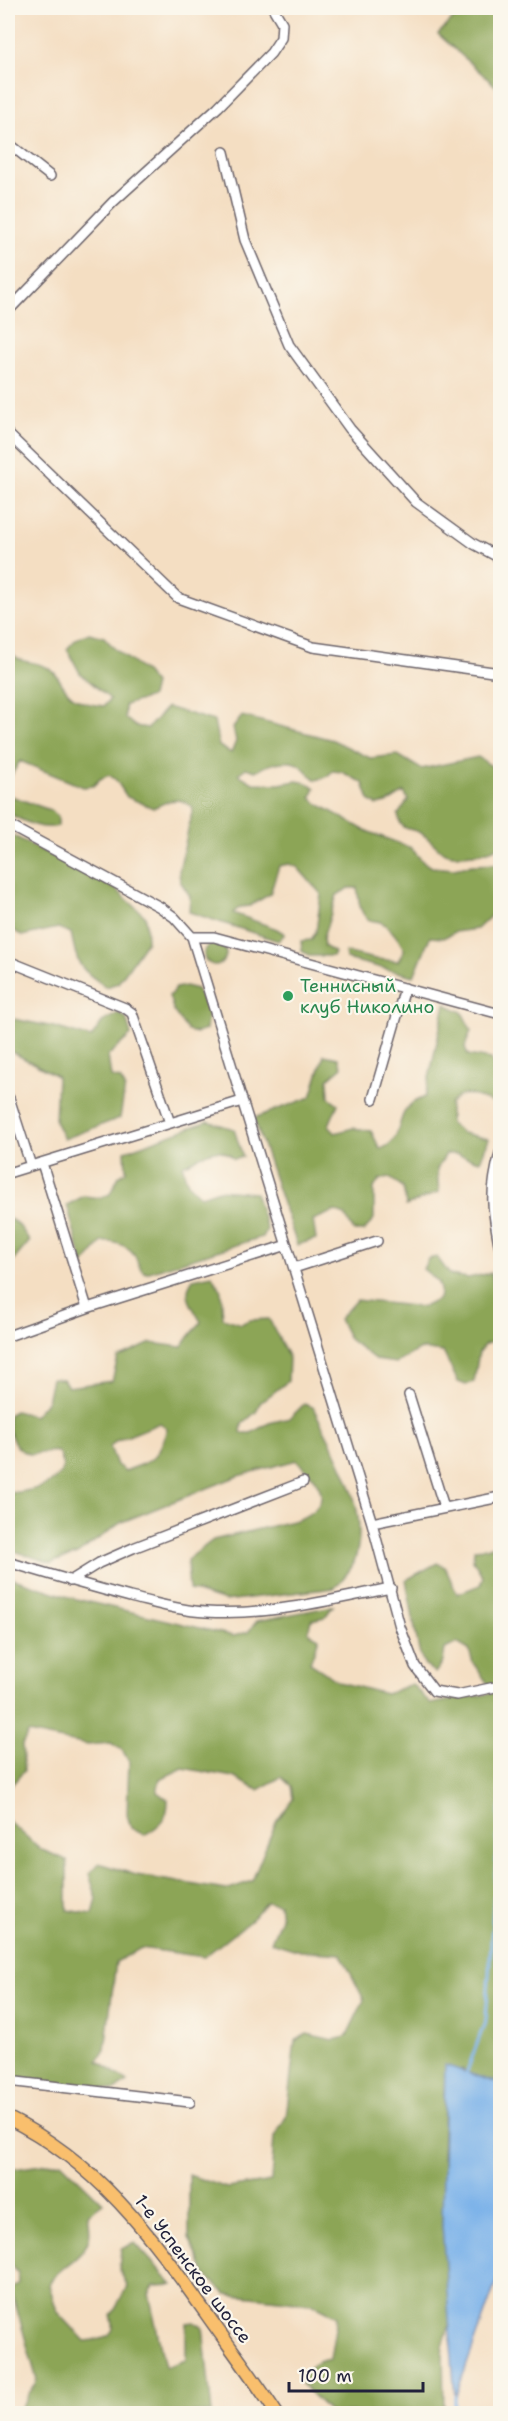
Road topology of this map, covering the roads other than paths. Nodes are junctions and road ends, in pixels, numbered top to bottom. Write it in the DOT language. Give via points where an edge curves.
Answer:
graph roads {
  1 [pos="273,8"];
  2 [pos="8,143"];
  3 [pos="224,152"];
  4 [pos="50,176"];
  5 [pos="8,311"];
  6 [pos="8,434"];
  7 [pos="501,558"];
  8 [pos="501,673"];
  9 [pos="8,825"];
  10 [pos="192,937"];
  11 [pos="8,961"];
  12 [pos="405,988"];
  13 [pos="501,1014"];
  14 [pos="9,1098"];
  15 [pos="373,1099"];
  16 [pos="242,1101"];
  17 [pos="170,1123"];
  18 [pos="501,1153"];
  19 [pos="42,1163"];
  20 [pos="31,1166"];
  21 [pos="8,1173"];
  22 [pos="377,1241"];
  23 [pos="287,1245"];
  24 [pos="501,1249"];
  25 [pos="294,1268"];
  26 [pos="87,1308"];
  27 [pos="8,1336"];
  28 [pos="409,1395"];
  29 [pos="303,1482"];
  30 [pos="501,1497"];
  31 [pos="444,1507"];
  32 [pos="372,1522"];
  33 [pos="8,1562"];
  34 [pos="70,1581"];
  35 [pos="391,1588"];
  36 [pos="501,1686"];
  37 [pos="8,2081"];
  38 [pos="190,2102"];
  39 [pos="8,2118"];
  40 [pos="277,2414"];
  1 -- 5 [label="street" via="282,23 281,39 271,53 113,202"];
  2 -- 4 [label="street"];
  3 -- 7 [label="street" via="245,240 289,345 350,429 416,502 474,544"];
  6 -- 8 [label="street" via="178,598 314,647"];
  9 -- 10 [label="street" via="160,907"];
  10 -- 12 [label="street" via="214,937"];
  10 -- 16 [label="street"];
  11 -- 17 [label="street" via="132,1013"];
  12 -- 13 [label="street"];
  12 -- 15 [label="street"];
  14 -- 20 [label="street"];
  16 -- 17 [label="street"];
  16 -- 23 [label="street"];
  17 -- 19 [label="street"];
  18 -- 24 [label="street" via="492,1197"];
  19 -- 20 [label="street"];
  19 -- 26 [label="street"];
  20 -- 21 [label="street"];
  22 -- 25 [label="street"];
  23 -- 25 [label="street"];
  23 -- 26 [label="street"];
  25 -- 32 [label="street"];
  26 -- 27 [label="street"];
  28 -- 31 [label="street"];
  29 -- 34 [label="street" via="133,1548"];
  30 -- 31 [label="street"];
  31 -- 32 [label="street"];
  32 -- 35 [label="street"];
  33 -- 34 [label="street"];
  34 -- 35 [label="street" via="160,1605 240,1613 297,1607"];
  35 -- 36 [label="street" via="415,1666 434,1691 457,1695"];
  37 -- 38 [label="street"];
  39 -- 40 [label="main road, 1-е Успенское шоссе" via="76,2160 123,2205 168,2261"];
}
